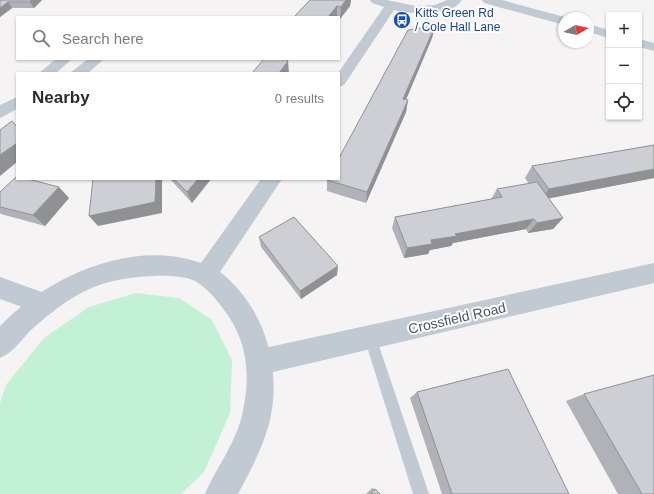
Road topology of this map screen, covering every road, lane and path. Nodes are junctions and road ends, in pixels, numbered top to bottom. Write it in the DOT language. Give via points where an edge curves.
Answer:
graph roads {
  1 [pos="376,0"];
  2 [pos="456,0"];
  3 [pos="488,0"];
  4 [pos="391,6"];
  5 [pos="558,20"];
  6 [pos="594,30"];
  7 [pos="606,33"];
  8 [pos="642,44"];
  9 [pos="654,47"];
  10 [pos="64,60"];
  11 [pos="96,60"];
  12 [pos="48,72"];
  13 [pos="79,72"];
  14 [pos="340,81"];
  15 [pos="16,103"];
  16 [pos="0,113"];
  17 [pos="271,180"];
  18 [pos="654,273"];
  19 [pos="205,275"];
  20 [pos="0,288"];
  21 [pos="44,304"];
  22 [pos="370,337"];
  23 [pos="0,345"];
  24 [pos="260,362"];
  25 [pos="221,494"];
  26 [pos="421,494"];
  1 -- 4 [label="street"];
  2 -- 4 [label="street" via="449,5 433,9"];
  3 -- 5 [label="street"];
  4 -- 14 [label="street"];
  6 -- 7 [label="street"];
  8 -- 9 [label="street"];
  10 -- 12 [label="street"];
  11 -- 13 [label="street"];
  15 -- 16 [label="street"];
  17 -- 19 [label="street"];
  18 -- 22 [label="street, Crossfield Road"];
  19 -- 21 [label="street" via="170,267 136,266 91,277"];
  19 -- 24 [label="street" via="227,293 247,321"];
  20 -- 21 [label="street"];
  21 -- 23 [label="street" via="22,321"];
  22 -- 24 [label="street, Crossfield Road"];
  22 -- 26 [label="lane"];
  24 -- 25 [label="street" via="257,412 243,454"];
}
